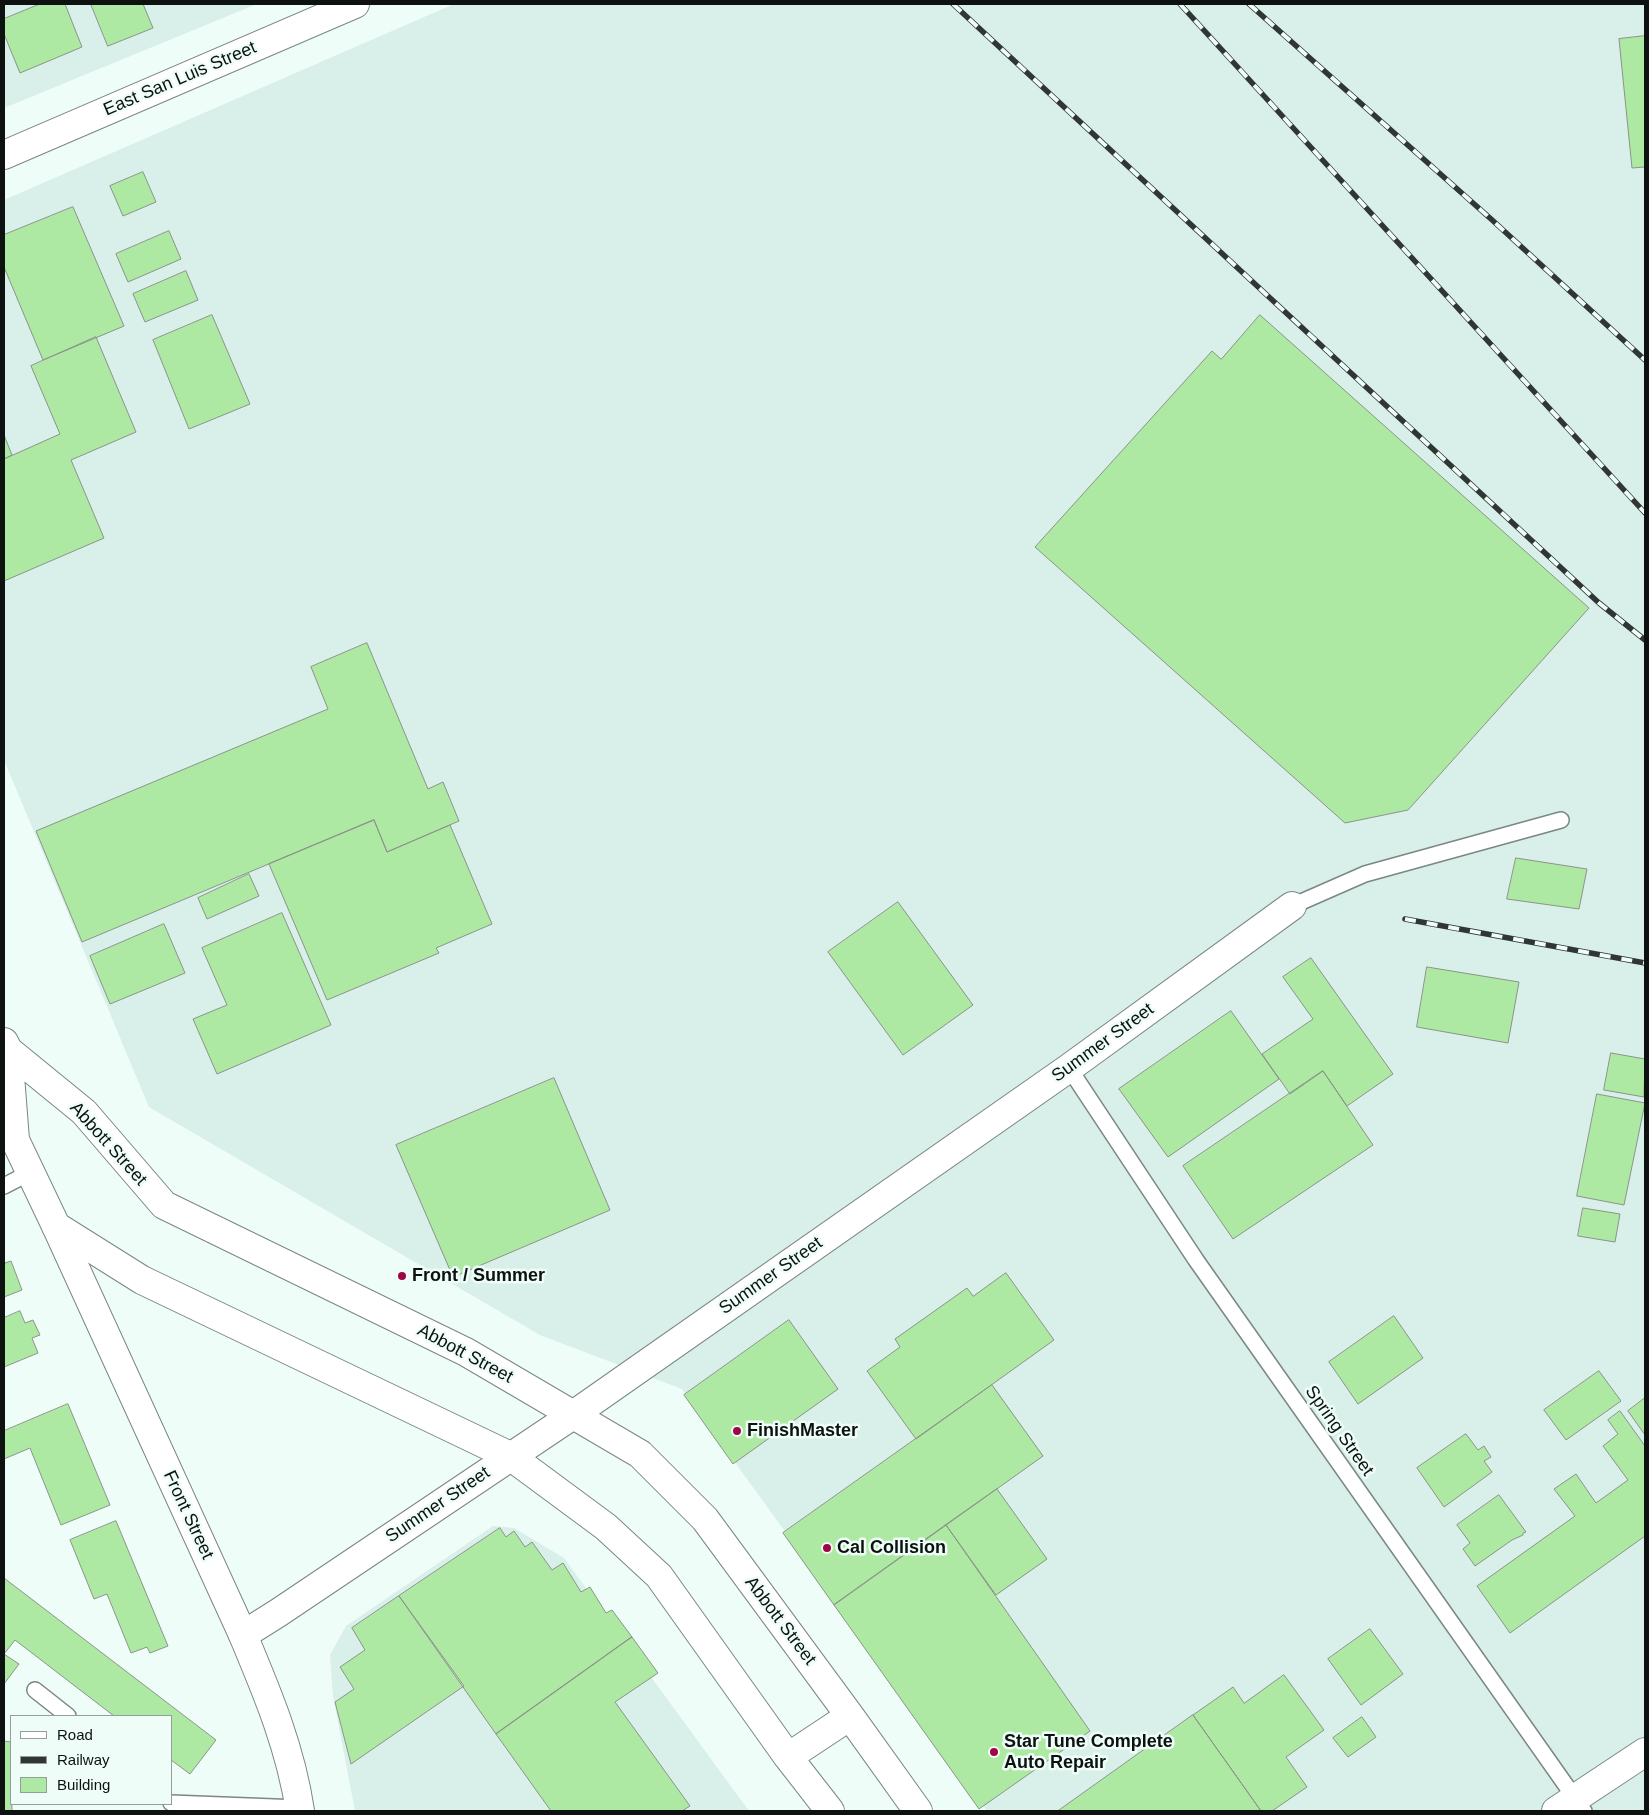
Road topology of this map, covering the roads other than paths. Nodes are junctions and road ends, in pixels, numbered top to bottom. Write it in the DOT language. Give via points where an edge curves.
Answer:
graph roads {
  1 [pos="356,4"];
  2 [pos="4,155"];
  3 [pos="1561,820"];
  4 [pos="1292,906"];
  5 [pos="6,1046"];
  6 [pos="1070,1068"];
  7 [pos="31,1172"];
  8 [pos="4,1186"];
  9 [pos="56,1226"];
  10 [pos="573,1415"];
  11 [pos="510,1456"];
  12 [pos="243,1635"];
  13 [pos="35,1690"];
  14 [pos="67,1715"];
  15 [pos="850,1716"];
  16 [pos="1645,1752"];
  17 [pos="788,1757"];
  18 [pos="174,1801"];
  19 [pos="1572,1807"];
  20 [pos="300,1810"];
  21 [pos="830,1811"];
  22 [pos="918,1811"];
  1 -- 2 [label="main road, East San Luis Street"];
  3 -- 4 [label="lane" via="1365,874"];
  4 -- 6 [label="main road, Summer Street"];
  5 -- 7 [label="main road, Abbott Street" via="15,1140"];
  5 -- 10 [label="main road, Abbott Street" via="84,1112 164,1206 466,1352"];
  6 -- 10 [label="main road, Summer Street"];
  6 -- 19 [label="lane, Spring Street" via="1196,1260"];
  7 -- 8 [label="lane"];
  7 -- 9 [label="main road, Abbott Street"];
  9 -- 11 [label="main road" via="142,1280"];
  9 -- 12 [label="main road, Front Street"];
  10 -- 11 [label="main road, Summer Street"];
  10 -- 15 [label="main road, Abbott Street" via="640,1454 705,1519"];
  11 -- 12 [label="main road, Summer Street"];
  11 -- 17 [label="main road" via="606,1527 658,1576"];
  12 -- 20 [label="main road, Front Street" via="272,1703 294,1773"];
  13 -- 14 [label="lane"];
  15 -- 17 [label="main road"];
  15 -- 22 [label="main road, Abbott Street"];
  16 -- 19 [label="main road"];
  17 -- 21 [label="main road"];
  18 -- 20 [label="lane"];
}
